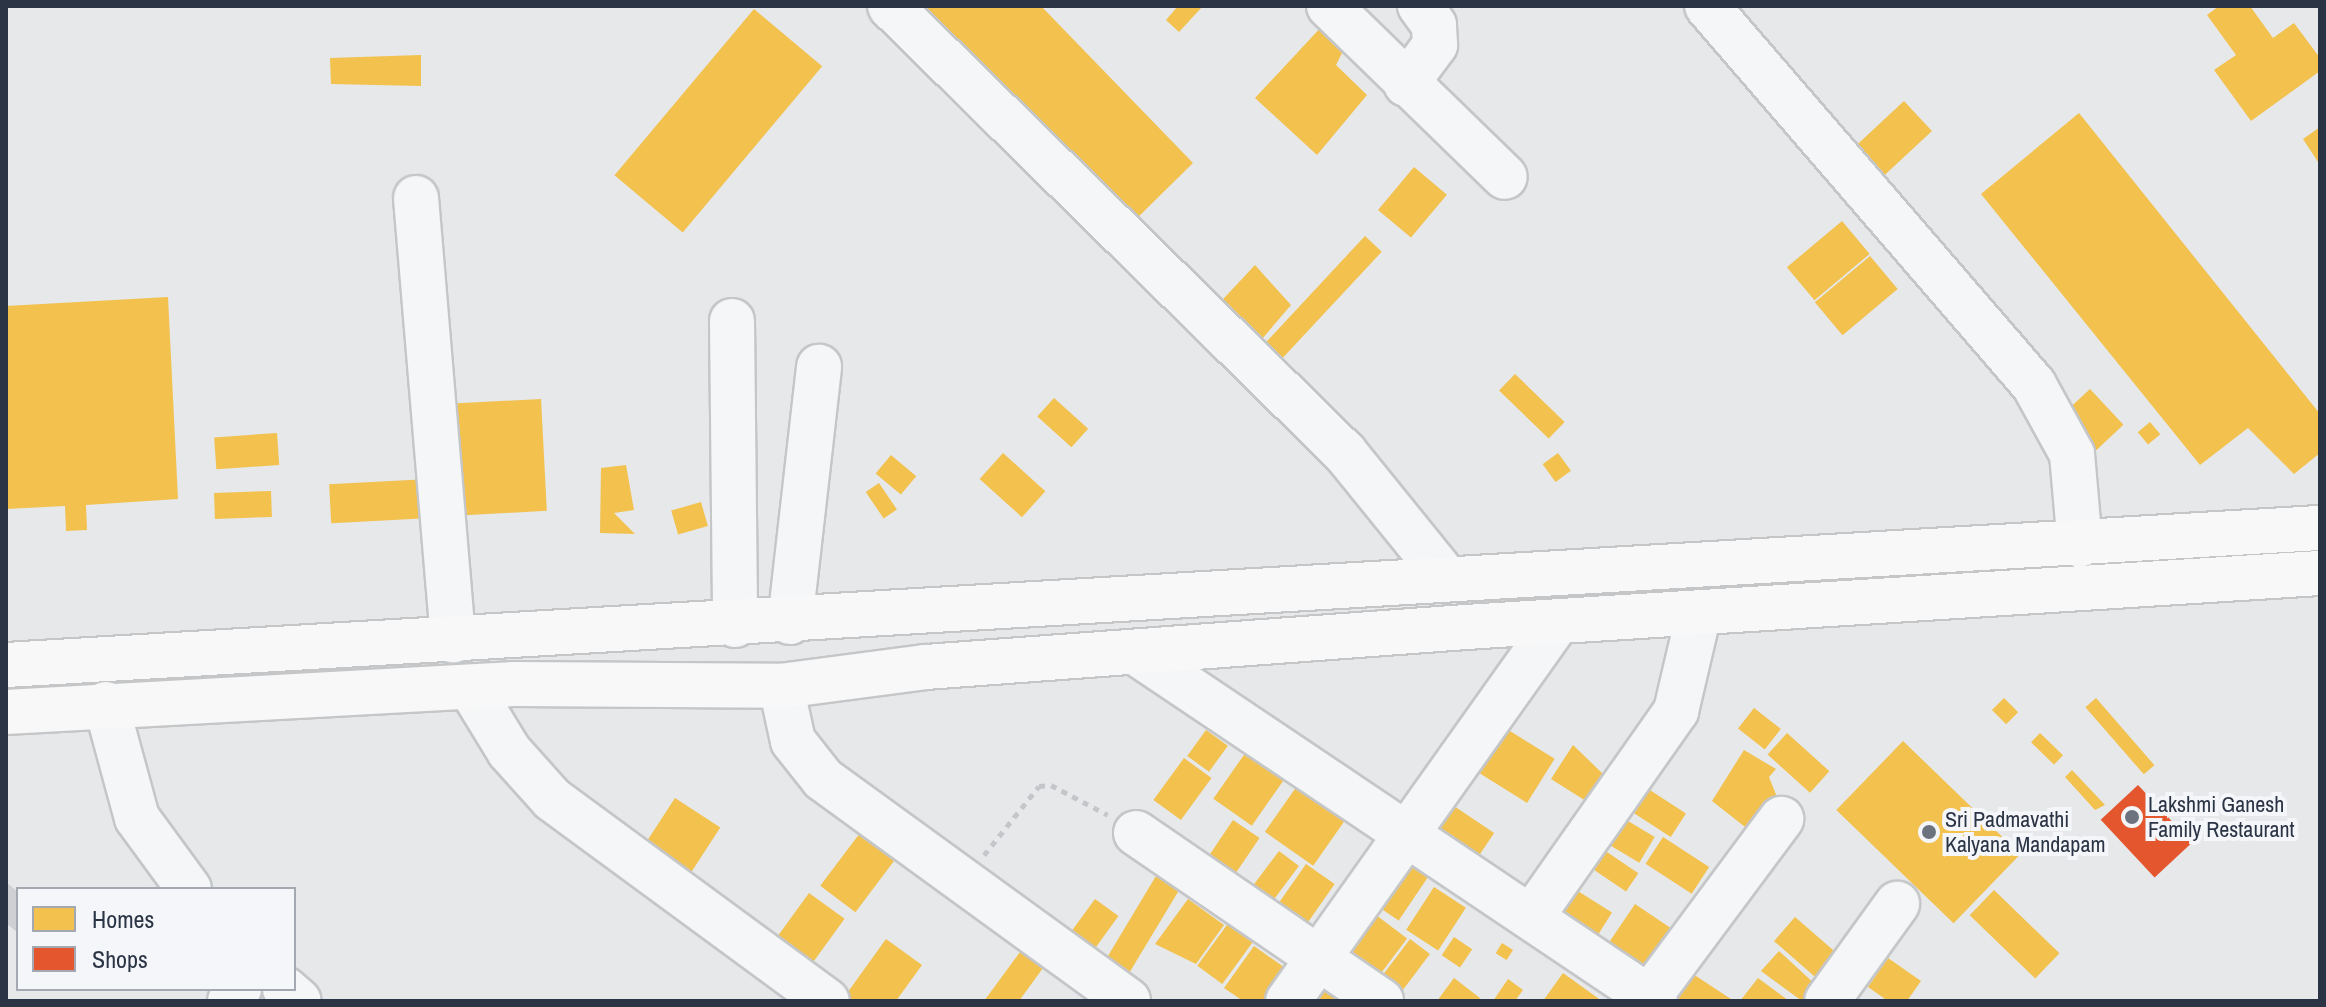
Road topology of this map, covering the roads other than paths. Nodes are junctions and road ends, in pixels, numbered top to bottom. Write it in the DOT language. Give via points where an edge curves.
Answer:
graph roads {
  1 [pos="890,6"];
  2 [pos="1329,6"];
  3 [pos="1420,6"];
  4 [pos="1707,6"];
  5 [pos="1406,84"];
  6 [pos="1505,177"];
  7 [pos="416,198"];
  8 [pos="732,321"];
  9 [pos="819,367"];
  10 [pos="2320,528"];
  11 [pos="2080,545"];
  12 [pos="2320,573"];
  13 [pos="1447,579"];
  14 [pos="1699,613"];
  15 [pos="790,622"];
  16 [pos="1556,624"];
  17 [pos="735,625"];
  18 [pos="453,640"];
  19 [pos="1135,652"];
  20 [pos="6,665"];
  21 [pos="781,686"];
  22 [pos="470,687"];
  23 [pos="106,704"];
  24 [pos="6,712"];
  25 [pos="1781,819"];
  26 [pos="1409,830"];
  27 [pos="1136,833"];
  28 [pos="187,887"];
  29 [pos="1897,904"];
  30 [pos="1532,916"];
  31 [pos="1319,959"];
  32 [pos="1652,999"];
  33 [pos="827,1001"];
  34 [pos="1128,1001"];
  35 [pos="1288,1001"];
  36 [pos="1381,1001"];
  37 [pos="1827,1001"];
  1 -- 13 [label="street" via="1345,453"];
  2 -- 5 [label="street"];
  3 -- 5 [label="street" via="1434,25 1435,45"];
  4 -- 11 [label="street" via="2034,385 2072,454"];
  5 -- 6 [label="street"];
  7 -- 18 [label="street"];
  8 -- 17 [label="street"];
  9 -- 15 [label="street"];
  10 -- 11 [label="highway"];
  11 -- 13 [label="highway"];
  12 -- 14 [label="highway"];
  13 -- 15 [label="highway"];
  14 -- 16 [label="highway"];
  14 -- 30 [label="street" via="1676,711"];
  15 -- 17 [label="highway"];
  16 -- 19 [label="highway"];
  16 -- 26 [label="street"];
  17 -- 18 [label="highway"];
  18 -- 20 [label="highway"];
  19 -- 21 [label="highway"];
  19 -- 26 [label="street" via="1264,743"];
  21 -- 22 [label="highway"];
  21 -- 34 [label="street" via="793,741 806,762"];
  22 -- 23 [label="highway"];
  22 -- 33 [label="street" via="509,751 552,799"];
  23 -- 24 [label="highway"];
  23 -- 28 [label="street" via="147,840"];
  25 -- 32 [label="street"];
  26 -- 30 [label="street"];
  26 -- 31 [label="street"];
  27 -- 31 [label="street"];
  29 -- 37 [label="street"];
  30 -- 32 [label="street"];
  31 -- 35 [label="street"];
  31 -- 36 [label="street"];
}
